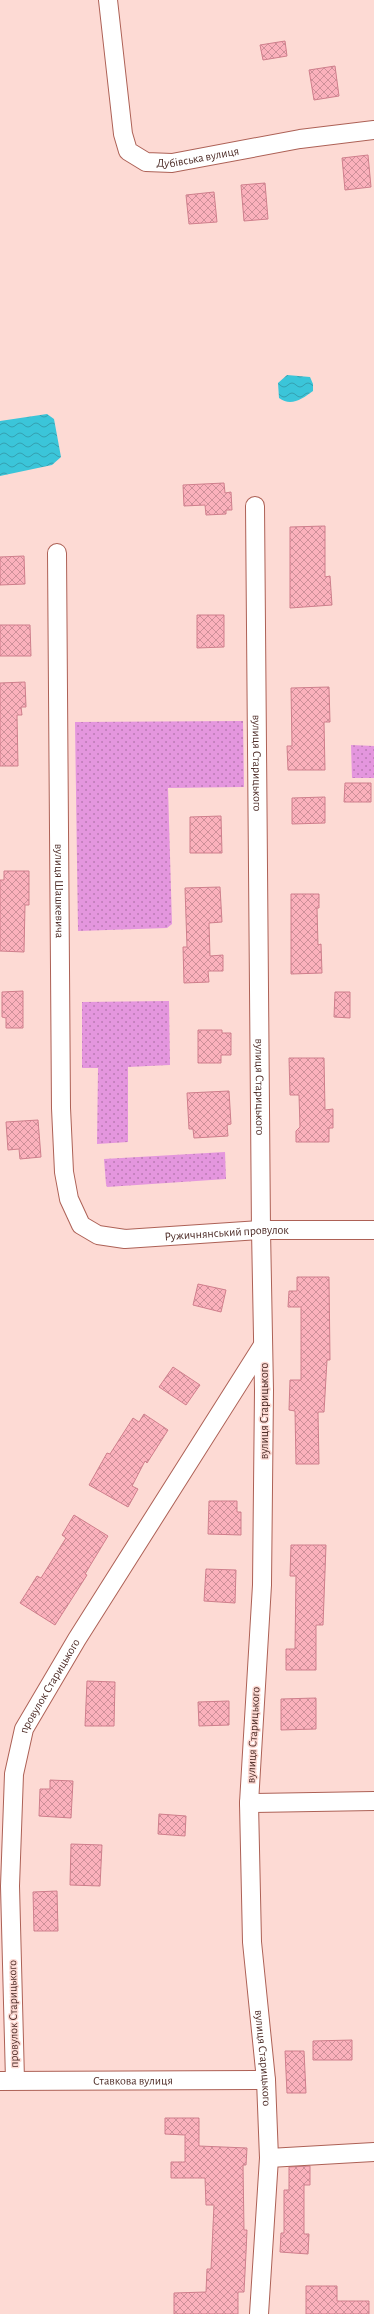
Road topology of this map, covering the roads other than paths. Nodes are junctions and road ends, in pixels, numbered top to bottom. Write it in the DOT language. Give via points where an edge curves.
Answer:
graph roads {
  1 [pos="108,0"];
  2 [pos="374,130"];
  3 [pos="255,506"];
  4 [pos="57,553"];
  5 [pos="81,1225"];
  6 [pos="261,1230"];
  7 [pos="374,1230"];
  8 [pos="263,1345"];
  9 [pos="237,1386"];
  10 [pos="264,1390"];
  11 [pos="374,1801"];
  12 [pos="249,1803"];
  13 [pos="266,2080"];
  14 [pos="7,2081"];
  15 [pos="374,2152"];
  16 [pos="269,2158"];
  17 [pos="259,2314"];
  1 -- 2 [label="street, Дубівська вулиця" via="123,134 128,151 146,162 172,164 258,146"];
  3 -- 6 [label="street, вулиця Старицького"];
  4 -- 5 [label="street, вулиця Шашкевича" via="61,1108 64,1172 69,1200"];
  5 -- 6 [label="street, Ружичнянський провулок" via="98,1235 125,1238"];
  6 -- 7 [label="street, Ружичнянський провулок"];
  6 -- 8 [label="street, вулиця Старицького"];
  8 -- 9 [label="street, провулок Старицького"];
  8 -- 10 [label="street, вулиця Старицького"];
  9 -- 10 [label="street" via="249,1383"];
  9 -- 14 [label="street, провулок Старицького" via="77,1639 24,1729 14,1774"];
  10 -- 12 [label="street, вулиця Старицького" via="262,1585"];
  11 -- 12 [label="street"];
  12 -- 13 [label="street, вулиця Старицького" via="252,1942"];
  13 -- 14 [label="street, Ставкова вулиця"];
  13 -- 16 [label="street, вулиця Старицького"];
  15 -- 16 [label="street"];
  16 -- 17 [label="street, вулиця Старицького"];
}
